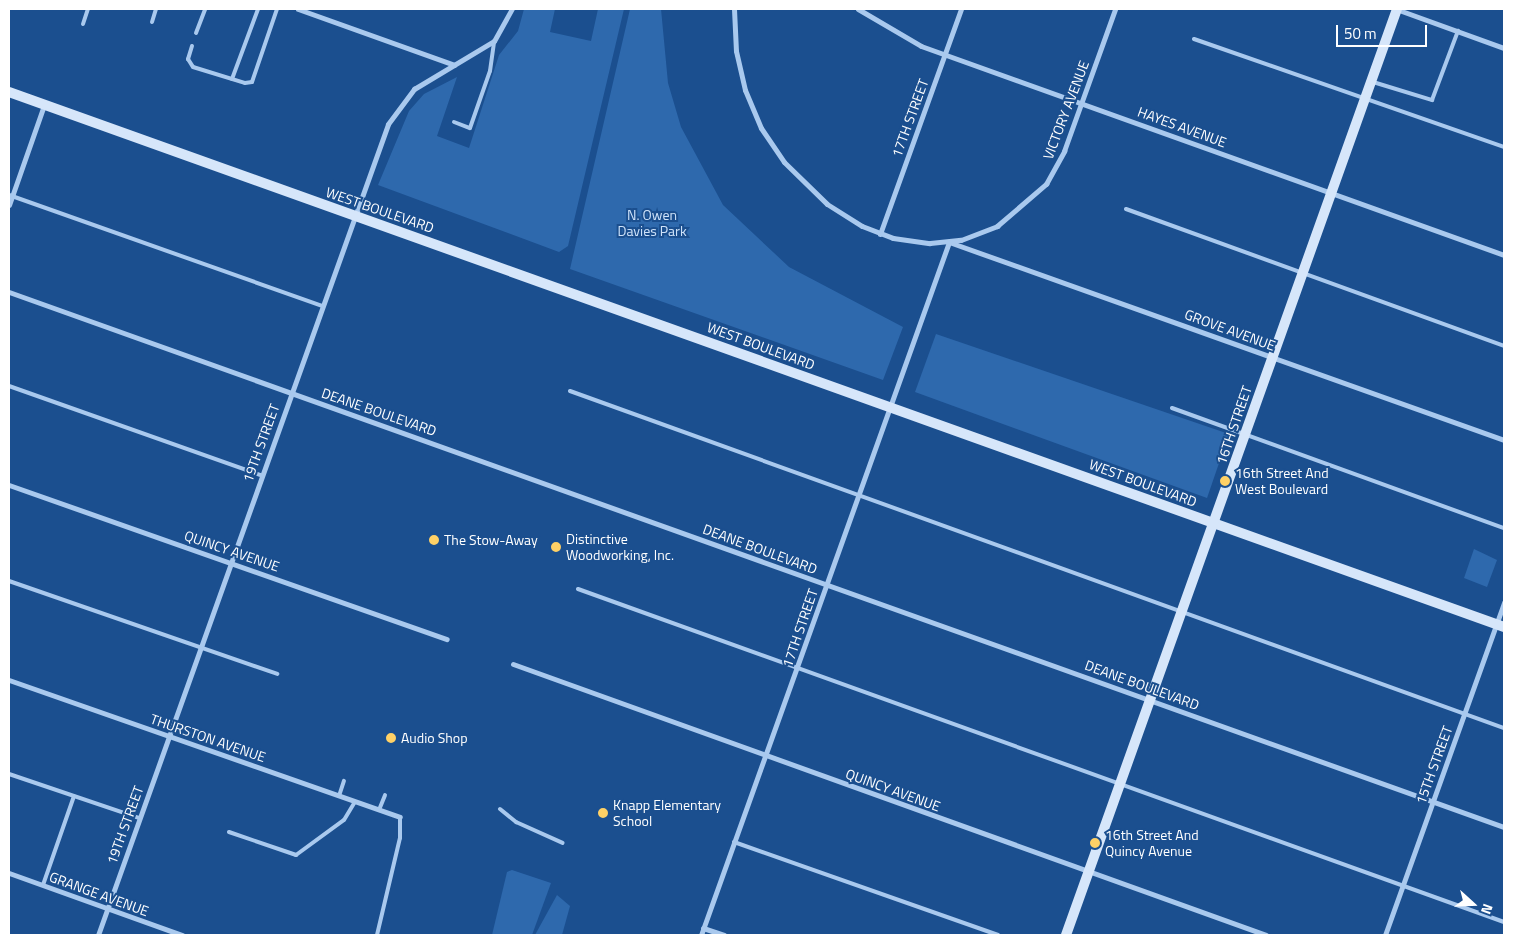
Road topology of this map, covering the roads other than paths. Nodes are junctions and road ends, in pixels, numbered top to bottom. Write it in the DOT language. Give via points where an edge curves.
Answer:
graph roads {
  1 [pos="88,9"];
  2 [pos="155,9"];
  3 [pos="205,9"];
  4 [pos="258,9"];
  5 [pos="277,9"];
  6 [pos="298,9"];
  7 [pos="512,9"];
  8 [pos="734,9"];
  9 [pos="858,9"];
  10 [pos="961,9"];
  11 [pos="1115,9"];
  12 [pos="1396,9"];
  13 [pos="152,22"];
  14 [pos="82,24"];
  15 [pos="1458,31"];
  16 [pos="196,33"];
  17 [pos="1194,39"];
  18 [pos="494,41"];
  19 [pos="192,46"];
  20 [pos="1504,48"];
  21 [pos="945,54"];
  22 [pos="454,65"];
  23 [pos="232,79"];
  24 [pos="1371,81"];
  25 [pos="9,92"];
  26 [pos="1365,98"];
  27 [pos="1081,103"];
  28 [pos="44,105"];
  29 [pos="454,122"];
  30 [pos="1504,147"];
  31 [pos="1331,192"];
  32 [pos="10,196"];
  33 [pos="9,205"];
  34 [pos="1126,209"];
  35 [pos="354,216"];
  36 [pos="880,234"];
  37 [pos="949,242"];
  38 [pos="1504,254"];
  39 [pos="1302,273"];
  40 [pos="9,292"];
  41 [pos="322,306"];
  42 [pos="1504,346"];
  43 [pos="1272,357"];
  44 [pos="9,386"];
  45 [pos="570,391"];
  46 [pos="291,393"];
  47 [pos="890,407"];
  48 [pos="1172,408"];
  49 [pos="1245,436"];
  50 [pos="1504,440"];
  51 [pos="261,475"];
  52 [pos="9,485"];
  53 [pos="858,497"];
  54 [pos="1213,523"];
  55 [pos="1504,528"];
  56 [pos="231,562"];
  57 [pos="9,581"];
  58 [pos="826,585"];
  59 [pos="578,589"];
  60 [pos="1504,602"];
  61 [pos="1182,611"];
  62 [pos="1500,626"];
  63 [pos="447,640"];
  64 [pos="200,649"];
  65 [pos="514,664"];
  66 [pos="798,670"];
  67 [pos="277,674"];
  68 [pos="9,680"];
  69 [pos="1150,700"];
  70 [pos="1464,714"];
  71 [pos="1504,728"];
  72 [pos="168,737"];
  73 [pos="765,756"];
  74 [pos="9,774"];
  75 [pos="344,781"];
  76 [pos="1120,784"];
  77 [pos="385,795"];
  78 [pos="74,796"];
  79 [pos="339,796"];
  80 [pos="1433,801"];
  81 [pos="355,802"];
  82 [pos="500,809"];
  83 [pos="379,810"];
  84 [pos="400,817"];
  85 [pos="139,818"];
  86 [pos="1504,827"];
  87 [pos="229,832"];
  88 [pos="734,842"];
  89 [pos="563,843"];
  90 [pos="1088,872"];
  91 [pos="9,873"];
  92 [pos="1403,885"];
  93 [pos="43,886"];
  94 [pos="107,908"];
  95 [pos="1504,922"];
  96 [pos="703,928"];
  97 [pos="98,935"];
  98 [pos="182,935"];
  99 [pos="377,935"];
  100 [pos="701,935"];
  101 [pos="724,935"];
  102 [pos="998,935"];
  103 [pos="1066,935"];
  104 [pos="1266,935"];
  105 [pos="1385,935"];
  1 -- 14 [label="lane"];
  2 -- 13 [label="lane"];
  3 -- 16 [label="lane"];
  4 -- 23 [label="lane"];
  5 -- 23 [label="lane" via="252,82"];
  6 -- 22 [label="street"];
  7 -- 18 [label="street, 19TH STREET"];
  8 -- 36 [label="street, VICTORY AVENUE" via="740,71 752,110 772,145 812,192 844,216"];
  9 -- 21 [label="street, HAYES AVENUE" via="904,38"];
  10 -- 21 [label="street, 17TH STREET"];
  11 -- 27 [label="street, VICTORY AVENUE"];
  12 -- 15 [label="street"];
  12 -- 24 [label="street, 16TH STREET"];
  15 -- 20 [label="street"];
  15 -- 24 [label="lane" via="1432,100"];
  17 -- 26 [label="lane"];
  18 -- 22 [label="street, 19TH STREET"];
  18 -- 29 [label="lane" via="490,71 470,128"];
  19 -- 23 [label="lane" via="188,60 194,67"];
  21 -- 27 [label="street, HAYES AVENUE"];
  21 -- 36 [label="street, 17TH STREET"];
  22 -- 35 [label="street, 19TH STREET" via="414,89 393,115"];
  24 -- 26 [label="street, 16TH STREET"];
  25 -- 28 [label="street, WEST BOULEVARD"];
  26 -- 30 [label="lane"];
  26 -- 31 [label="street, 16TH STREET"];
  27 -- 31 [label="street, HAYES AVENUE"];
  27 -- 37 [label="street, VICTORY AVENUE" via="1059,162 1033,199 997,226"];
  28 -- 32 [label="street"];
  28 -- 35 [label="street, WEST BOULEVARD"];
  31 -- 38 [label="street, HAYES AVENUE"];
  31 -- 39 [label="street, 16TH STREET"];
  32 -- 33 [label="street"];
  32 -- 41 [label="lane"];
  34 -- 39 [label="lane"];
  35 -- 41 [label="street, 19TH STREET"];
  35 -- 47 [label="street, WEST BOULEVARD"];
  36 -- 37 [label="street, VICTORY AVENUE" via="918,242"];
  37 -- 43 [label="street, GROVE AVENUE"];
  37 -- 47 [label="street, 17TH STREET"];
  39 -- 42 [label="lane"];
  39 -- 43 [label="street, 16TH STREET"];
  40 -- 46 [label="street, DEANE BOULEVARD"];
  41 -- 46 [label="street, 19TH STREET"];
  43 -- 49 [label="street, 16TH STREET"];
  43 -- 50 [label="street, GROVE AVENUE"];
  44 -- 51 [label="lane"];
  45 -- 53 [label="lane"];
  46 -- 51 [label="street, 19TH STREET"];
  46 -- 58 [label="street, DEANE BOULEVARD"];
  47 -- 53 [label="street, 17TH STREET"];
  47 -- 54 [label="street, WEST BOULEVARD"];
  48 -- 49 [label="lane"];
  49 -- 54 [label="street, 16TH STREET"];
  49 -- 55 [label="lane"];
  51 -- 56 [label="street, 19TH STREET"];
  52 -- 56 [label="street, QUINCY AVENUE"];
  53 -- 58 [label="street, 17TH STREET"];
  53 -- 61 [label="lane"];
  54 -- 61 [label="street, 16TH STREET"];
  54 -- 62 [label="street, WEST BOULEVARD"];
  56 -- 63 [label="street, QUINCY AVENUE"];
  56 -- 64 [label="street, 19TH STREET"];
  57 -- 64 [label="lane"];
  58 -- 66 [label="street, 17TH STREET"];
  58 -- 69 [label="street, DEANE BOULEVARD"];
  59 -- 66 [label="lane"];
  60 -- 62 [label="street, 15TH STREET"];
  61 -- 69 [label="street, 16TH STREET"];
  61 -- 70 [label="lane"];
  62 -- 70 [label="street, 15TH STREET"];
  64 -- 67 [label="lane"];
  64 -- 72 [label="street, 19TH STREET"];
  65 -- 73 [label="street, QUINCY AVENUE"];
  66 -- 73 [label="street, 17TH STREET"];
  66 -- 76 [label="lane"];
  68 -- 72 [label="street, THURSTON AVENUE"];
  69 -- 76 [label="street, 16TH STREET"];
  69 -- 80 [label="street, DEANE BOULEVARD"];
  70 -- 71 [label="lane"];
  70 -- 80 [label="street, 15TH STREET"];
  72 -- 79 [label="street, THURSTON AVENUE"];
  72 -- 85 [label="street, 19TH STREET"];
  73 -- 88 [label="street, 17TH STREET"];
  73 -- 90 [label="street, QUINCY AVENUE"];
  74 -- 78 [label="lane"];
  75 -- 79 [label="lane"];
  76 -- 90 [label="street, 16TH STREET"];
  76 -- 92 [label="lane"];
  77 -- 83 [label="lane"];
  78 -- 85 [label="lane"];
  78 -- 93 [label="lane"];
  79 -- 81 [label="street, THURSTON AVENUE"];
  80 -- 86 [label="street, DEANE BOULEVARD"];
  80 -- 92 [label="street, 15TH STREET"];
  81 -- 83 [label="street, THURSTON AVENUE"];
  81 -- 87 [label="lane" via="344,820 296,855"];
  82 -- 89 [label="lane" via="516,822"];
  83 -- 84 [label="street, THURSTON AVENUE"];
  84 -- 99 [label="lane" via="400,838"];
  85 -- 94 [label="street, 19TH STREET"];
  88 -- 96 [label="street, 17TH STREET"];
  88 -- 102 [label="lane"];
  90 -- 103 [label="street, 16TH STREET"];
  90 -- 104 [label="street, QUINCY AVENUE"];
  91 -- 93 [label="street, GRANGE AVENUE"];
  92 -- 95 [label="lane"];
  92 -- 105 [label="street, 15TH STREET"];
  93 -- 94 [label="street, GRANGE AVENUE"];
  94 -- 97 [label="street, 19TH STREET"];
  94 -- 98 [label="street, GRANGE AVENUE"];
  96 -- 100 [label="street, 17TH STREET"];
  96 -- 101 [label="street"];
}
